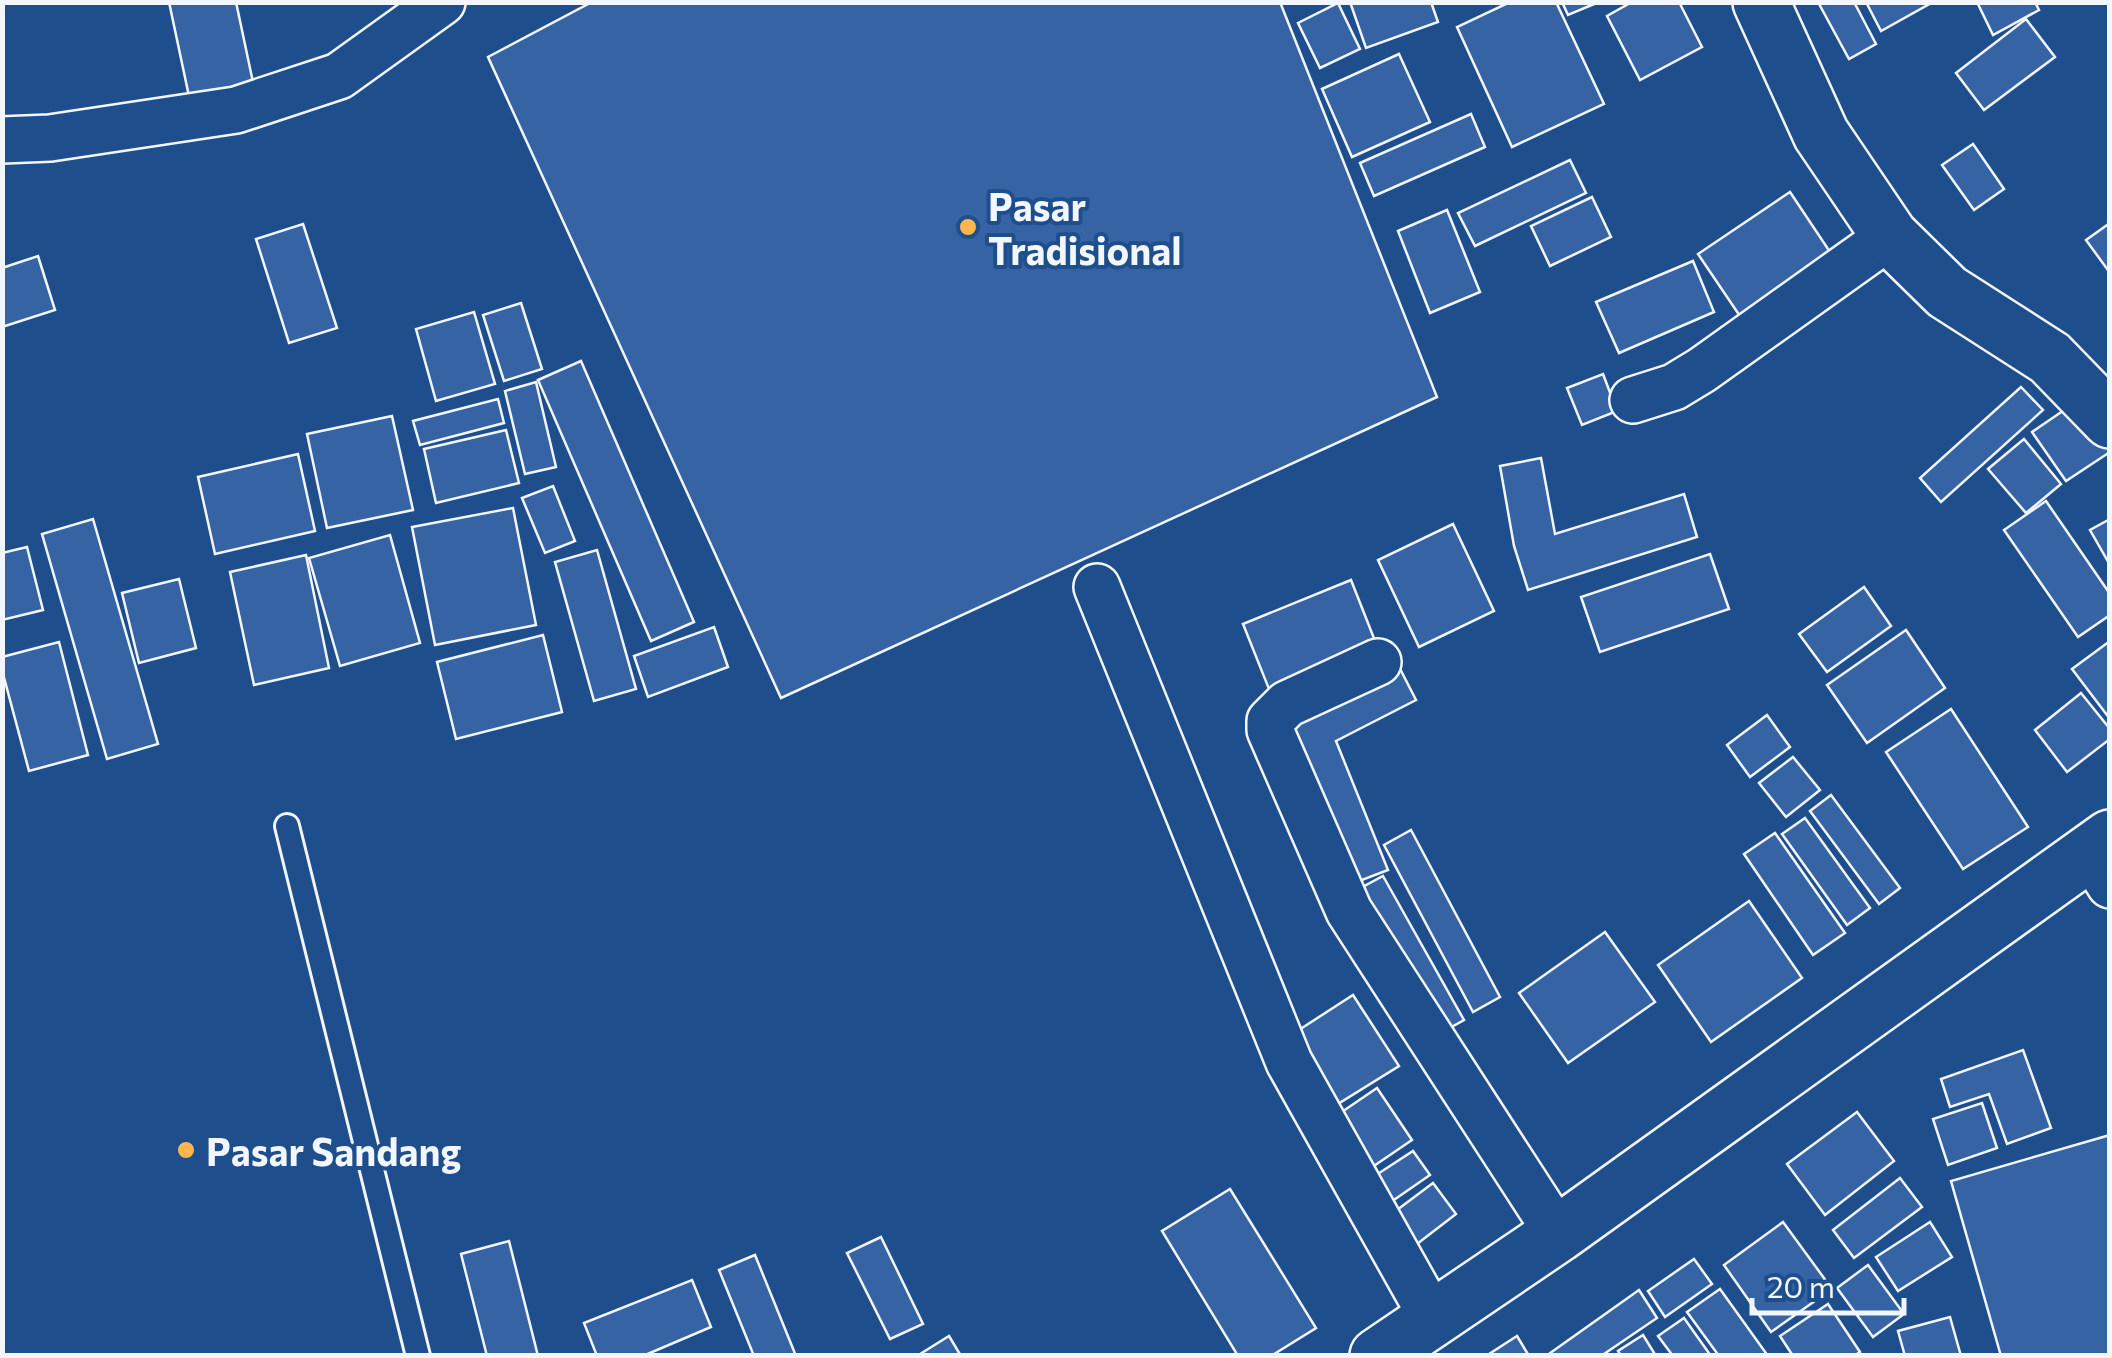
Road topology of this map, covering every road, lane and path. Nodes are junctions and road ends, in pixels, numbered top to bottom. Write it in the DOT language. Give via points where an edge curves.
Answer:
graph roads {
  1 [pos="442,2"];
  2 [pos="1761,2"];
  3 [pos="2,140"];
  4 [pos="1890,236"];
  5 [pos="1633,400"];
  6 [pos="2110,420"];
  7 [pos="1096,587"];
  8 [pos="1378,662"];
  9 [pos="287,826"];
  10 [pos="2103,859"];
  11 [pos="1558,1234"];
  12 [pos="1432,1317"];
  13 [pos="418,1356"];
  14 [pos="1378,1356"];
  1 -- 3 [label="street" via="339,76 236,110"];
  2 -- 4 [label="main road" via="1821,134"];
  4 -- 5 [label="street" via="1702,370"];
  4 -- 6 [label="main road" via="1946,292 2050,358"];
  7 -- 12 [label="street" via="1289,1062"];
  8 -- 11 [label="street" via="1287,704 1270,730 1349,911"];
  9 -- 13 [label="lane"];
  10 -- 11 [label="main road"];
  11 -- 12 [label="main road"];
  12 -- 14 [label="main road"];
}
